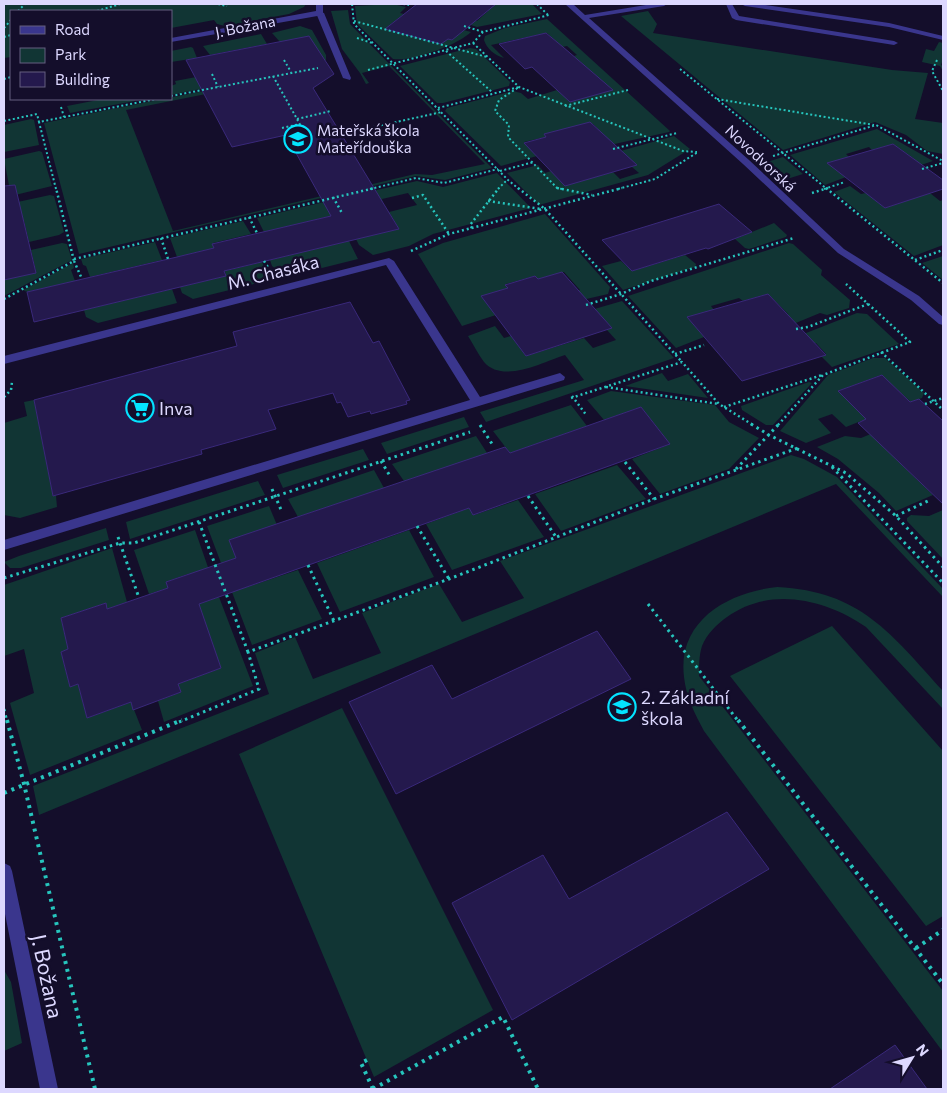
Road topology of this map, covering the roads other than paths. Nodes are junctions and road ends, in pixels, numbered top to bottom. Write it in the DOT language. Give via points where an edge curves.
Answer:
graph roads {
  1 [pos="319,4"];
  2 [pos="664,4"];
  3 [pos="729,4"];
  4 [pos="746,4"];
  5 [pos="573,7"];
  6 [pos="320,13"];
  7 [pos="584,17"];
  8 [pos="943,38"];
  9 [pos="172,40"];
  10 [pos="894,43"];
  11 [pos="346,77"];
  12 [pos="943,322"];
  13 [pos="4,360"];
  14 [pos="560,377"];
  15 [pos="477,402"];
  16 [pos="4,545"];
  17 [pos="4,871"];
  18 [pos="49,1089"];
  1 -- 6 [label="street"];
  2 -- 7 [label="street"];
  3 -- 10 [label="street" via="736,18"];
  4 -- 8 [label="street" via="889,25"];
  5 -- 7 [label="street, Novodvorská"];
  6 -- 9 [label="street, J. Božana"];
  6 -- 11 [label="street"];
  7 -- 12 [label="street, Novodvorská" via="841,251 915,298"];
  13 -- 15 [label="street, M. Chasáka" via="389,260"];
  14 -- 15 [label="street"];
  15 -- 16 [label="street"];
  17 -- 18 [label="street, J. Božana"];
}
